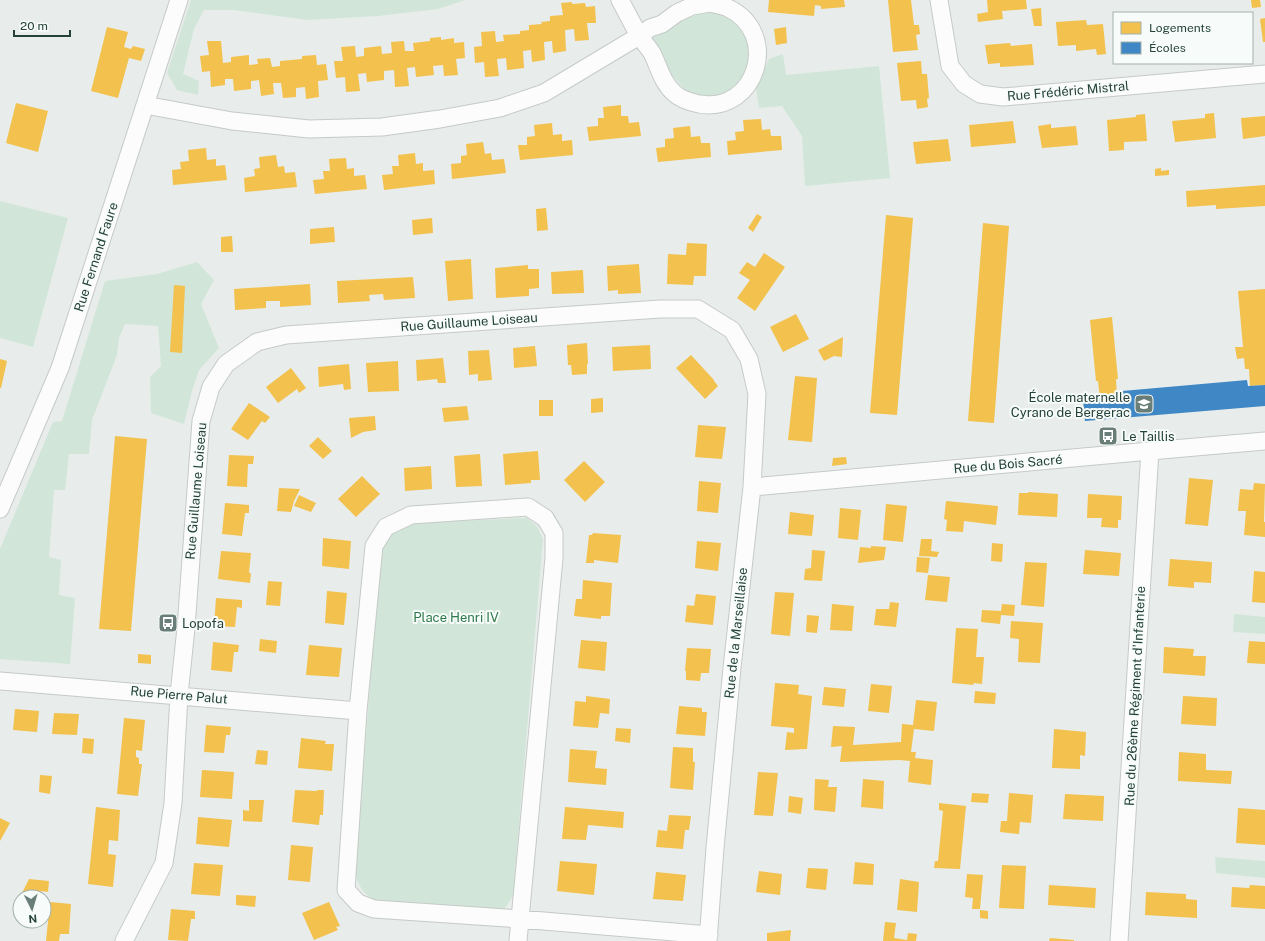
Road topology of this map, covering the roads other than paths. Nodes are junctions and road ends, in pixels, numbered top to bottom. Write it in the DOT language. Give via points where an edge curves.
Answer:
graph roads {
  1 [pos="179,0"];
  2 [pos="620,0"];
  3 [pos="939,0"];
  4 [pos="639,36"];
  5 [pos="1265,74"];
  6 [pos="145,106"];
  7 [pos="732,330"];
  8 [pos="1265,441"];
  9 [pos="1150,451"];
  10 [pos="752,487"];
  11 [pos="0,509"];
  12 [pos="0,680"];
  13 [pos="179,695"];
  14 [pos="358,711"];
  15 [pos="520,919"];
  16 [pos="708,938"];
  17 [pos="124,941"];
  18 [pos="518,941"];
  19 [pos="1119,941"];
  1 -- 6 [label="street, Rue Fernand Faure"];
  2 -- 4 [label="street"];
  3 -- 5 [label="street, Rue Frédéric Mistral" via="950,66 964,84 980,94 1003,97"];
  4 -- 4 [label="street" via="651,51 663,80 674,94 690,102 707,105 729,100 740,94 751,81 757,66 758,47 752,30 742,16 727,7 710,3 692,6"];
  4 -- 6 [label="street" via="544,93 500,108 440,119 382,127 309,129 232,121"];
  6 -- 11 [label="street, Rue Fernand Faure" via="60,368"];
  7 -- 10 [label="street, Rue de la Marseillaise" via="749,359 757,394"];
  7 -- 13 [label="street, Rue Guillaume Loiseau" via="698,310 660,309 286,335 257,342 226,364 211,387 201,421"];
  8 -- 9 [label="street, Rue du Bois Sacré"];
  9 -- 10 [label="street, Rue du Bois Sacré"];
  9 -- 19 [label="street, Rue du 26ème Régiment d'Infanterie"];
  10 -- 16 [label="street, Rue de la Marseillaise" via="732,668"];
  12 -- 13 [label="street, Rue Pierre Palut"];
  13 -- 14 [label="street, Rue Pierre Palut"];
  13 -- 17 [label="street, Rue Guillaume Loiseau" via="173,803 164,863"];
  14 -- 15 [label="street" via="346,890 358,903 374,909"];
  14 -- 15 [label="street" via="374,546 386,527 410,515 528,507 545,518 554,533 554,558"];
  15 -- 16 [label="street"];
  15 -- 18 [label="street"];
}
